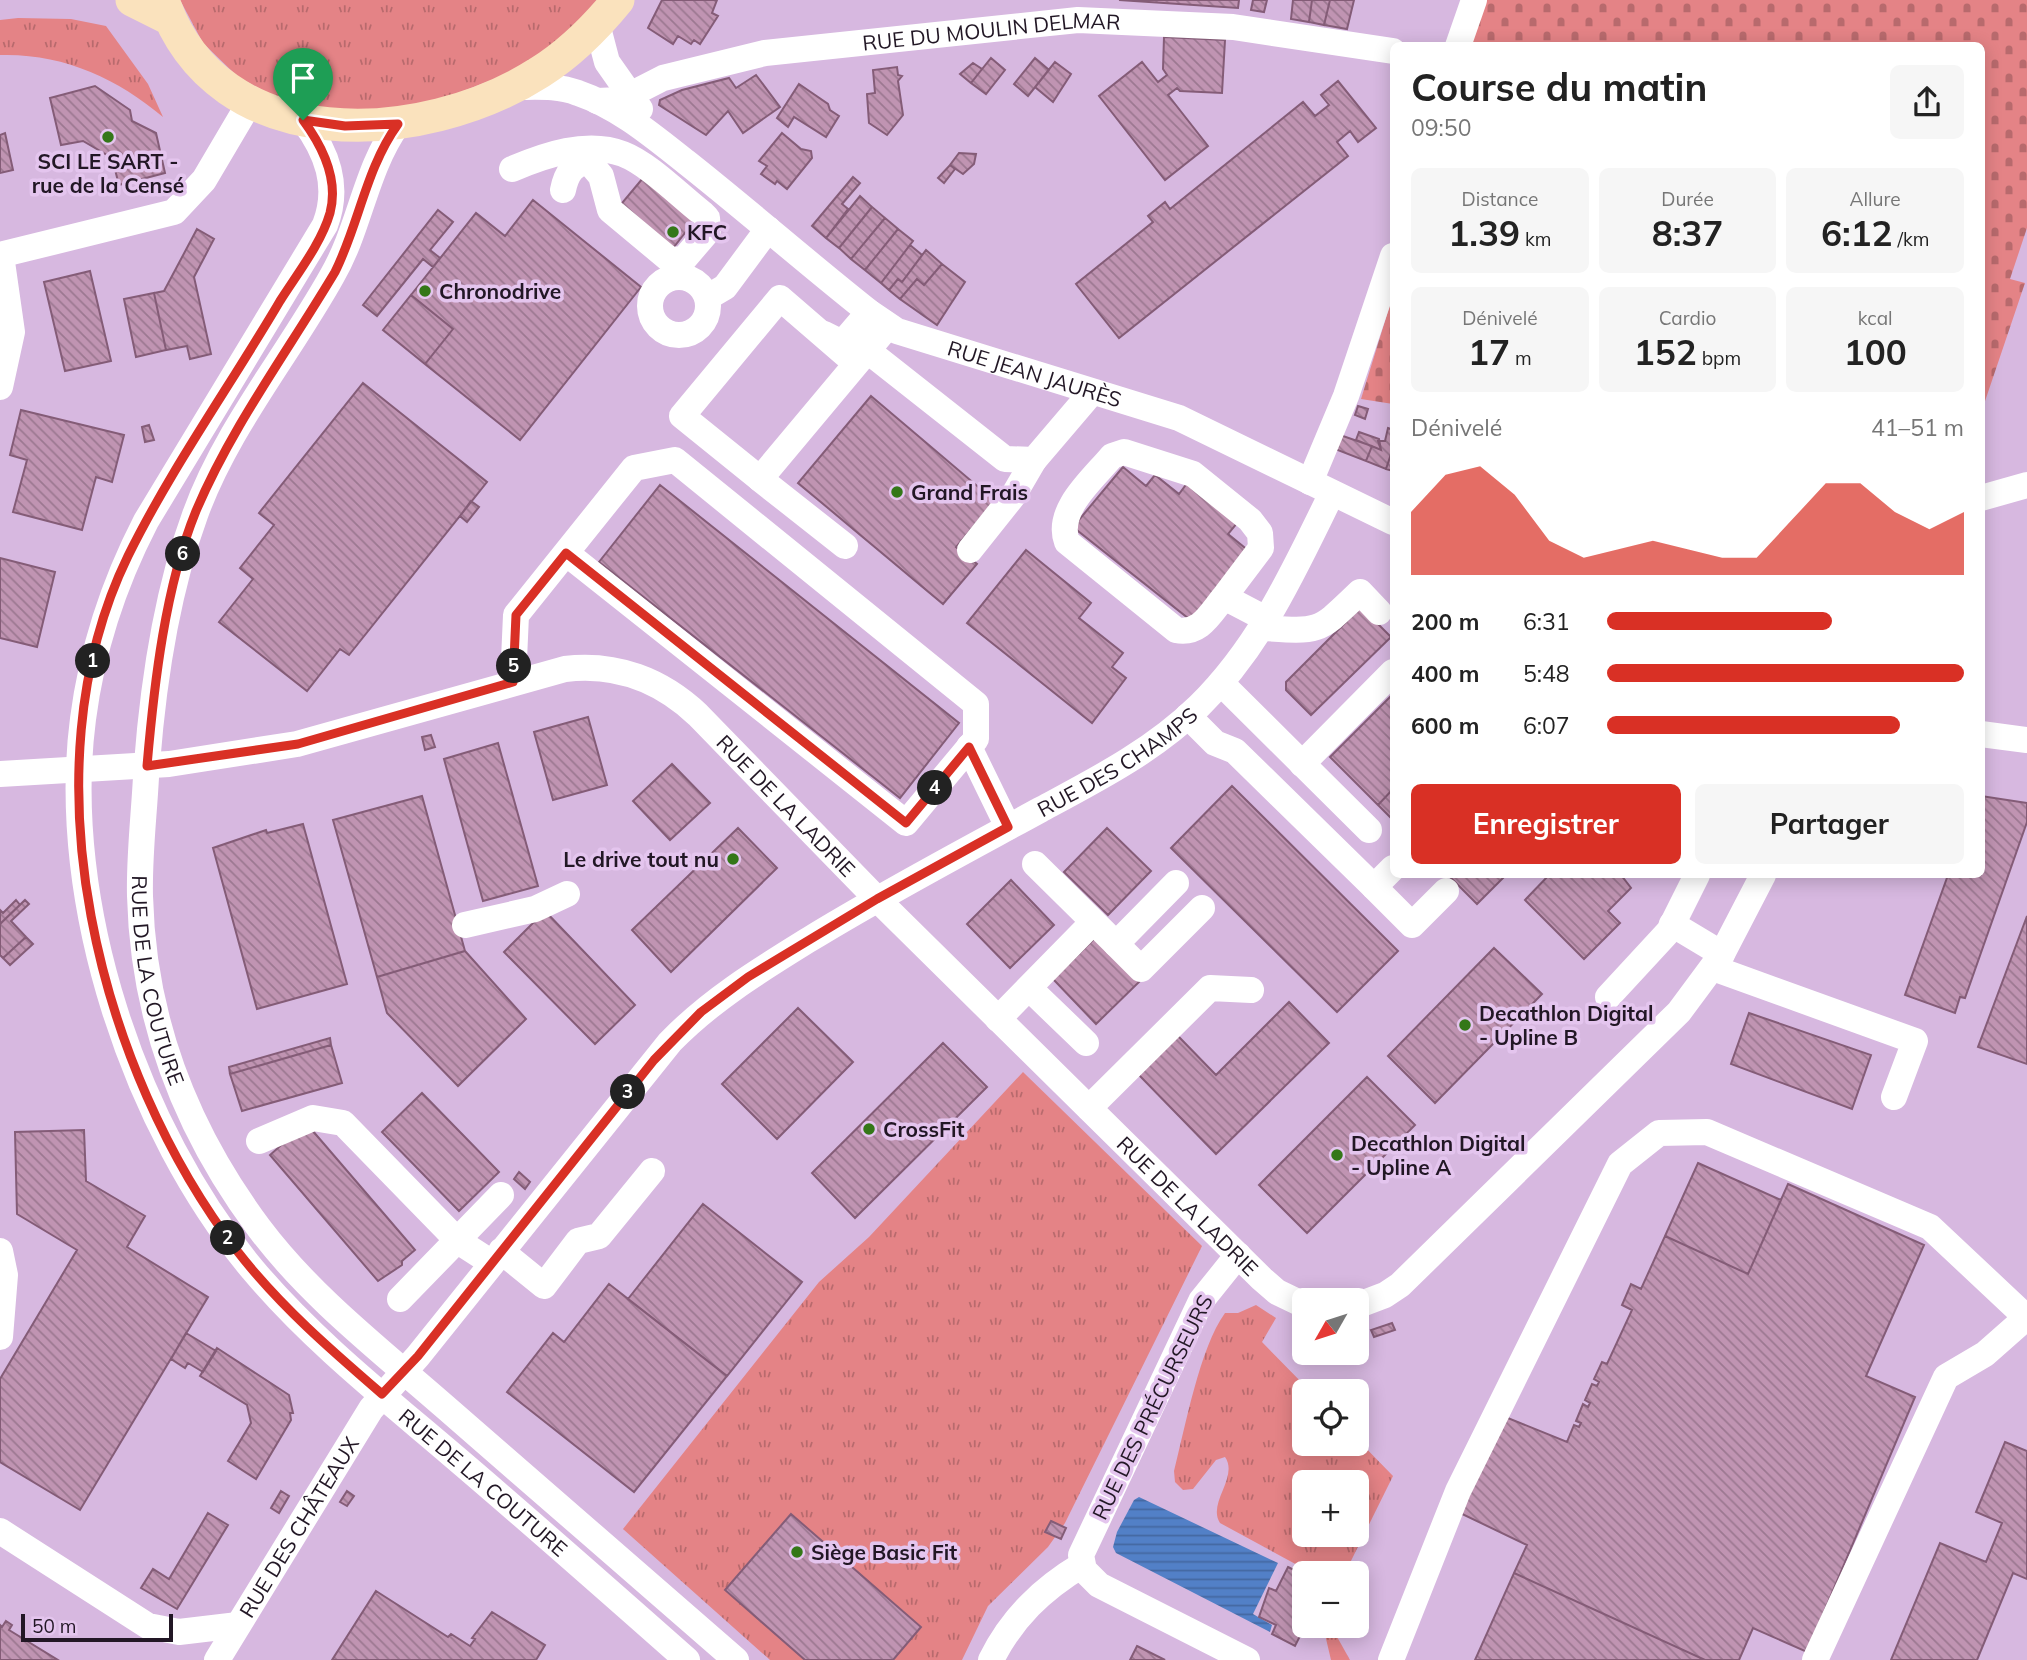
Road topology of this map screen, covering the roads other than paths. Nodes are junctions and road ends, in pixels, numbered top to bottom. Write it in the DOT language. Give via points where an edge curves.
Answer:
graph roads {
  1 [pos="132,0"];
  2 [pos="1474,0"];
  3 [pos="166,10"];
  4 [pos="1061,11"];
  5 [pos="608,12"];
  6 [pos="1459,42"];
  7 [pos="1390,51"];
  8 [pos="513,87"];
  9 [pos="629,96"];
  10 [pos="597,101"];
  11 [pos="250,102"];
  12 [pos="303,120"];
  13 [pos="398,124"];
  14 [pos="512,169"];
  15 [pos="706,178"];
  16 [pos="563,190"];
  17 [pos="768,229"];
  18 [pos="0,255"];
  19 [pos="1390,273"];
  20 [pos="708,297"];
  21 [pos="878,319"];
  22 [pos="824,334"];
  23 [pos="868,351"];
  24 [pos="0,387"];
  25 [pos="1093,392"];
  26 [pos="1034,460"];
  27 [pos="760,479"];
  28 [pos="2027,485"];
  29 [pos="1321,487"];
  30 [pos="1985,497"];
  31 [pos="1390,521"];
  32 [pos="845,546"];
  33 [pos="970,550"];
  34 [pos="566,553"];
  35 [pos="1224,597"];
  36 [pos="1379,612"];
  37 [pos="1266,624"];
  38 [pos="1390,676"];
  39 [pos="513,682"];
  40 [pos="1221,683"];
  41 [pos="1188,716"];
  42 [pos="1985,735"];
  43 [pos="2027,740"];
  44 [pos="969,747"];
  45 [pos="1302,764"];
  46 [pos="158,765"];
  47 [pos="79,769"];
  48 [pos="0,774"];
  49 [pos="1008,827"];
  50 [pos="1369,830"];
  51 [pos="1035,864"];
  52 [pos="1384,877"];
  53 [pos="1695,878"];
  54 [pos="1761,878"];
  55 [pos="1176,883"];
  56 [pos="1446,891"];
  57 [pos="567,894"];
  58 [pos="877,899"];
  59 [pos="1202,908"];
  60 [pos="1093,922"];
  61 [pos="1672,924"];
  62 [pos="465,925"];
  63 [pos="1116,944"];
  64 [pos="1717,961"];
  65 [pos="1029,988"];
  66 [pos="1251,990"];
  67 [pos="1608,997"];
  68 [pos="998,1018"];
  69 [pos="1086,1043"];
  70 [pos="1894,1097"];
  71 [pos="1088,1108"];
  72 [pos="259,1141"];
  73 [pos="652,1171"];
  74 [pos="501,1195"];
  75 [pos="458,1241"];
  76 [pos="0,1251"];
  77 [pos="1238,1255"];
  78 [pos="497,1257"];
  79 [pos="400,1299"];
  80 [pos="1292,1299"];
  81 [pos="1369,1302"];
  82 [pos="2027,1318"];
  83 [pos="0,1337"];
  84 [pos="405,1371"];
  85 [pos="382,1394"];
  86 [pos="0,1531"];
  87 [pos="1082,1565"];
  88 [pos="238,1625"];
  89 [pos="217,1660"];
  90 [pos="687,1660"];
  91 [pos="736,1660"];
  92 [pos="991,1660"];
  93 [pos="1247,1660"];
  94 [pos="1391,1660"];
  95 [pos="1815,1660"];
  1 -- 3 [label="main road"];
  2 -- 6 [label="street"];
  3 -- 11 [label="main road" via="185,45 206,69"];
  4 -- 7 [label="street, RUE DU MOULIN DELMAR" via="1117,20 1233,27"];
  4 -- 9 [label="street, RUE DU MOULIN DELMAR" via="765,53 663,78"];
  5 -- 8 [label="main road" via="553,63"];
  5 -- 9 [label="street, RUE JEAN JAURÈS" via="607,62"];
  8 -- 10 [label="street, RUE JEAN JAURÈS" via="560,88"];
  8 -- 13 [label="main road" via="446,114"];
  9 -- 10 [label="street, RUE DU MOULIN DELMAR"];
  9 -- 15 [label="street, RUE JEAN JAURÈS"];
  10 -- 15 [label="street, RUE JEAN JAURÈS"];
  11 -- 12 [label="main road"];
  11 -- 18 [label="street" via="204,180 174,212"];
  12 -- 13 [label="main road" via="345,126"];
  12 -- 47 [label="street, RUE DE LA COUTURE" via="329,170 333,191 329,214 126,559 98,640"];
  13 -- 46 [label="street, RUE DE LA COUTURE" via="383,148 335,272 235,434 195,514 172,595 156,688"];
  14 -- 16 [label="street" via="538,158 586,149 623,154 707,218 708,230 684,259 670,260 610,210 601,176 590,163 569,171"];
  15 -- 17 [label="street, RUE JEAN JAURÈS"];
  17 -- 20 [label="street" via="725,287"];
  17 -- 21 [label="street, RUE JEAN JAURÈS"];
  18 -- 24 [label="street" via="12,332"];
  19 -- 29 [label="street, RUE DES CHAMPS" via="1346,397"];
  21 -- 22 [label="street" via="840,342"];
  21 -- 23 [label="street"];
  21 -- 25 [label="street, RUE JEAN JAURÈS" via="920,340"];
  22 -- 23 [label="street" via="846,355"];
  22 -- 27 [label="street" via="780,298 682,416"];
  23 -- 26 [label="street" via="1005,459"];
  23 -- 27 [label="street"];
  25 -- 26 [label="street"];
  25 -- 29 [label="street, RUE JEAN JAURÈS" via="1186,421"];
  26 -- 33 [label="street" via="1013,496"];
  27 -- 32 [label="street"];
  28 -- 30 [label="street"];
  29 -- 31 [label="street, RUE JEAN JAURÈS"];
  29 -- 37 [label="street, RUE DES CHAMPS"];
  34 -- 39 [label="street" via="516,615"];
  34 -- 44 [label="street" via="906,823"];
  34 -- 44 [label="street" via="634,468 675,460 976,704 976,738"];
  35 -- 35 [label="street" via="1197,629 1176,631 1067,541 1062,529 1065,515 1112,456 1124,452 1193,474 1250,520 1260,533 1261,548"];
  35 -- 37 [label="street"];
  36 -- 37 [label="street" via="1360,592 1325,626 1312,630"];
  37 -- 40 [label="street, RUE DES CHAMPS"];
  38 -- 45 [label="street"];
  39 -- 46 [label="street, RUE DE LA LADRIE" via="298,744"];
  39 -- 58 [label="street, RUE DE LA LADRIE" via="584,667 625,673 667,690 698,715"];
  40 -- 41 [label="street, RUE DES CHAMPS"];
  40 -- 45 [label="street"];
  41 -- 49 [label="street, RUE DES CHAMPS" via="1124,764"];
  41 -- 52 [label="street" via="1215,743 1235,751"];
  42 -- 43 [label="street"];
  44 -- 49 [label="street"];
  45 -- 50 [label="street"];
  46 -- 47 [label="street, RUE DE LA LADRIE"];
  46 -- 84 [label="street, RUE DE LA COUTURE" via="140,871 141,930 157,1023 182,1099 218,1168 263,1233 303,1279"];
  47 -- 48 [label="street, RUE DE LA LADRIE"];
  47 -- 85 [label="street, RUE DE LA COUTURE" via="85,870 104,973 129,1054 168,1141 207,1208 254,1271"];
  49 -- 58 [label="street, RUE DES CHAMPS"];
  51 -- 60 [label="street"];
  52 -- 56 [label="street" via="1412,925"];
  53 -- 61 [label="street"];
  54 -- 64 [label="street"];
  55 -- 63 [label="street"];
  57 -- 62 [label="street" via="535,909"];
  58 -- 68 [label="street, RUE DE LA LADRIE"];
  58 -- 78 [label="street, RUE DES CHAMPS" via="732,988 684,1028"];
  59 -- 63 [label="street" via="1141,969"];
  60 -- 63 [label="street"];
  60 -- 65 [label="street"];
  61 -- 64 [label="street"];
  61 -- 67 [label="street"];
  64 -- 70 [label="street" via="1915,1041"];
  64 -- 81 [label="street" via="1667,1024 1400,1285"];
  65 -- 68 [label="street"];
  65 -- 69 [label="street"];
  66 -- 71 [label="street" via="1210,988"];
  68 -- 71 [label="street, RUE DE LA LADRIE"];
  71 -- 77 [label="street, RUE DE LA LADRIE"];
  72 -- 75 [label="street" via="313,1118 343,1123"];
  73 -- 78 [label="street" via="599,1236 578,1241 544,1286"];
  74 -- 75 [label="street"];
  75 -- 78 [label="street"];
  75 -- 79 [label="street"];
  76 -- 83 [label="street" via="5,1275"];
  77 -- 80 [label="street, RUE DE LA LADRIE" via="1277,1292"];
  77 -- 87 [label="street, RUE DES PRÉCURSEURS" via="1201,1301 1083,1545"];
  78 -- 84 [label="street, RUE DES CHAMPS"];
  82 -- 94 [label="street" via="1930,1227 1707,1132 1659,1133 1620,1164 1458,1491"];
  82 -- 95 [label="street" via="1985,1354 1946,1377"];
  84 -- 85 [label="street, RUE DES CHAMPS"];
  84 -- 91 [label="street, RUE DE LA COUTURE"];
  85 -- 88 [label="street, RUE DES CHÂTEAUX"];
  85 -- 90 [label="street, RUE DE LA COUTURE"];
  86 -- 88 [label="street" via="148,1626 179,1632"];
  87 -- 92 [label="street" via="1041,1593 1008,1629"];
  87 -- 93 [label="street" via="1106,1590"];
  88 -- 89 [label="street, RUE DES CHÂTEAUX"];
}
